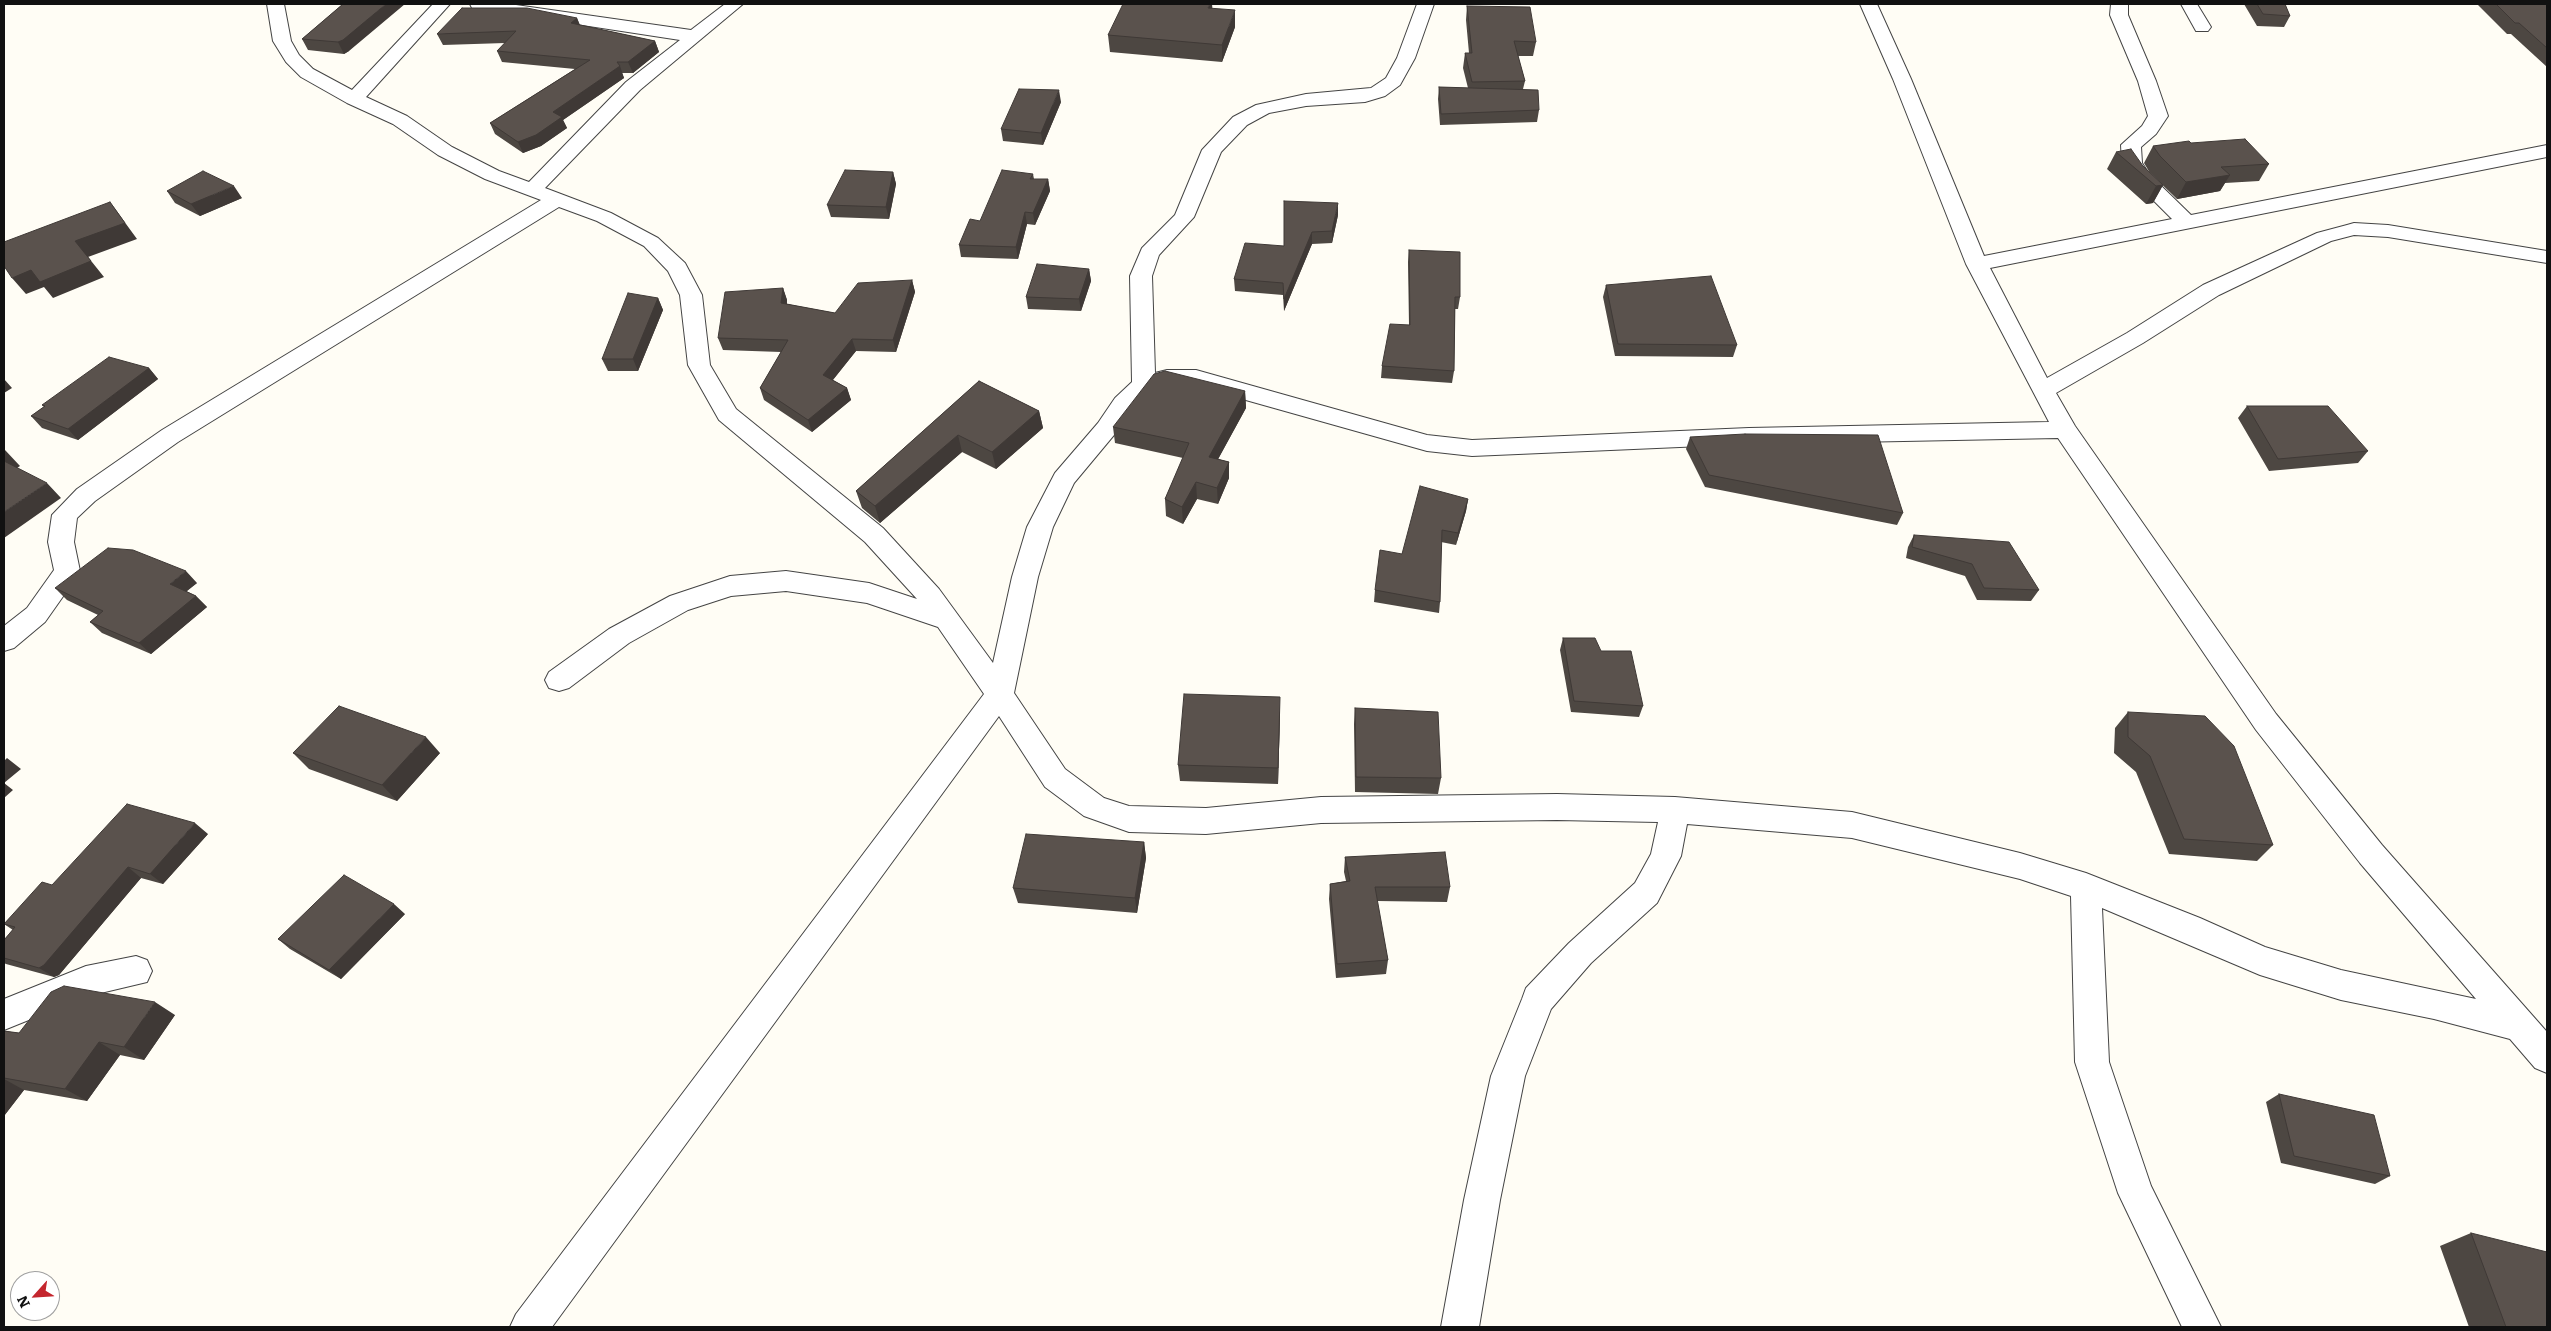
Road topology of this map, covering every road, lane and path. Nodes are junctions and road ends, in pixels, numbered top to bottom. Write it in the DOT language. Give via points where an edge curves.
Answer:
graph roads {
  1 [pos="275,4"];
  2 [pos="442,4"];
  3 [pos="478,4"];
  4 [pos="735,4"];
  5 [pos="1425,4"];
  6 [pos="1868,4"];
  7 [pos="2119,4"];
  8 [pos="2189,4"];
  9 [pos="2202,27"];
  10 [pos="694,36"];
  11 [pos="354,99"];
  12 [pos="2547,151"];
  13 [pos="532,190"];
  14 [pos="558,199"];
  15 [pos="2186,222"];
  16 [pos="2547,257"];
  17 [pos="1977,264"];
  18 [pos="1144,384"];
  19 [pos="2043,390"];
  20 [pos="2066,430"];
  21 [pos="947,620"];
  22 [pos="4,641"];
  23 [pos="559,680"];
  24 [pos="1000,694"];
  25 [pos="1675,810"];
  26 [pos="2086,887"];
  27 [pos="136,971"];
  28 [pos="4,1015"];
  29 [pos="2520,1026"];
  30 [pos="2547,1057"];
  31 [pos="529,1327"];
  32 [pos="1460,1327"];
  33 [pos="2202,1327"];
  1 -- 11 [label="street" via="282,41 292,58 307,73"];
  2 -- 11 [label="street"];
  3 -- 10 [label="street"];
  4 -- 10 [label="street"];
  5 -- 18 [label="street" via="1406,58 1393,81 1378,92 1365,96 1306,100 1263,109 1240,122 1212,150 1184,217 1149,253 1141,276"];
  6 -- 17 [label="street"];
  7 -- 15 [label="street" via="2119,15 2158,116 2149,130 2131,145 2132,163 2142,178"];
  8 -- 9 [label="street"];
  10 -- 13 [label="street" via="633,86"];
  11 -- 13 [label="street" via="400,120 445,151 492,175"];
  12 -- 15 [label="street"];
  13 -- 14 [label="street"];
  14 -- 21 [label="street" via="604,217 651,242 677,268 691,296 700,365 727,414 874,535 930,596"];
  14 -- 22 [label="street" via="170,436 86,495 65,515 61,542 67,570 36,615"];
  15 -- 17 [label="street"];
  16 -- 19 [label="street" via="2388,231 2354,229 2324,237 2211,290 2136,338"];
  17 -- 19 [label="street"];
  18 -- 20 [label="street" via="1167,378 1196,378 1427,443 1472,448 1776,435"];
  18 -- 24 [label="street" via="1123,404 1064,479 1040,527 1025,577"];
  19 -- 20 [label="street"];
  20 -- 29 [label="street" via="2266,722 2371,854"];
  21 -- 23 [label="street" via="869,593 786,581 730,586 679,603 620,636"];
  21 -- 24 [label="street"];
  24 -- 25 [label="street" via="1055,778 1094,807 1129,819 1206,821 1321,810 1557,807"];
  24 -- 31 [label="street"];
  25 -- 26 [label="street" via="1852,825 2020,866"];
  25 -- 32 [label="street" via="1666,856 1646,893 1580,953 1538,999 1508,1076"];
  26 -- 29 [label="street" via="2260,960 2341,986 2434,1004"];
  26 -- 33 [label="street" via="2092,1062 2136,1193"];
  27 -- 28 [label="street" via="86,980"];
  29 -- 30 [label="street"];
}
